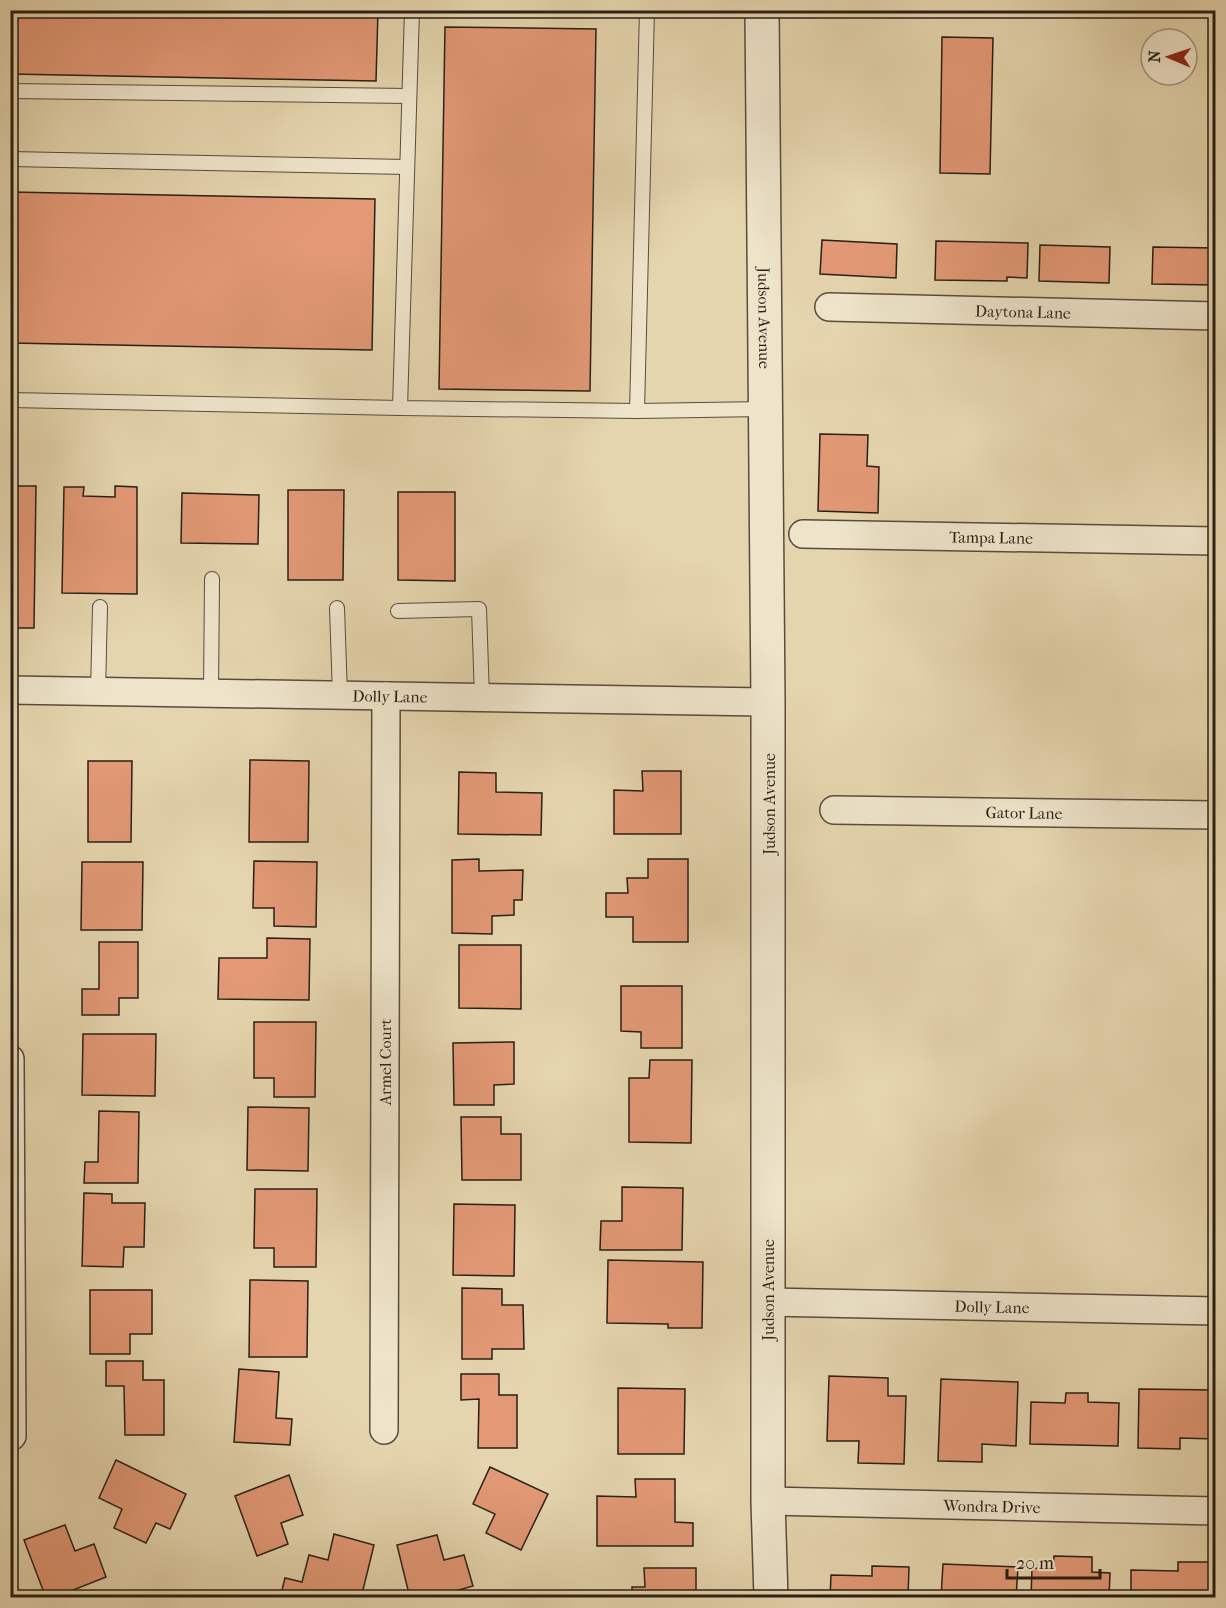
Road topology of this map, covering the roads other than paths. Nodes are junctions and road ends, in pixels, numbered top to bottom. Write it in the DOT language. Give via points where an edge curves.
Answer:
graph roads {
  1 [pos="412,10"];
  2 [pos="647,10"];
  3 [pos="762,10"];
  4 [pos="10,91"];
  5 [pos="409,96"];
  6 [pos="10,159"];
  7 [pos="407,167"];
  8 [pos="829,307"];
  9 [pos="1215,316"];
  10 [pos="10,400"];
  11 [pos="400,408"];
  12 [pos="766,409"];
  13 [pos="638,411"];
  14 [pos="785,533"];
  15 [pos="1215,541"];
  16 [pos="212,579"];
  17 [pos="100,607"];
  18 [pos="337,608"];
  19 [pos="398,611"];
  20 [pos="10,690"];
  21 [pos="98,692"];
  22 [pos="211,694"];
  23 [pos="340,695"];
  24 [pos="386,696"];
  25 [pos="482,698"];
  26 [pos="768,702"];
  27 [pos="834,810"];
  28 [pos="1215,815"];
  29 [pos="10,1059"];
  30 [pos="768,1302"];
  31 [pos="1215,1311"];
  32 [pos="384,1430"];
  33 [pos="12,1436"];
  34 [pos="768,1501"];
  35 [pos="1215,1511"];
  36 [pos="771,1598"];
  1 -- 5 [label="lane"];
  2 -- 13 [label="lane"];
  3 -- 12 [label="street, Judson Avenue"];
  4 -- 5 [label="lane"];
  5 -- 7 [label="lane"];
  6 -- 7 [label="lane"];
  7 -- 11 [label="lane"];
  8 -- 9 [label="street, Daytona Lane"];
  10 -- 11 [label="lane"];
  11 -- 13 [label="lane"];
  12 -- 13 [label="lane"];
  12 -- 14 [label="street, Judson Avenue"];
  14 -- 15 [label="street, Tampa Lane"];
  14 -- 26 [label="street, Judson Avenue"];
  16 -- 22 [label="lane"];
  17 -- 21 [label="lane"];
  18 -- 23 [label="lane"];
  19 -- 25 [label="lane" via="479,609"];
  20 -- 21 [label="street, Dolly Lane"];
  21 -- 22 [label="street, Dolly Lane"];
  22 -- 23 [label="street, Dolly Lane"];
  23 -- 24 [label="street, Dolly Lane"];
  24 -- 25 [label="street, Dolly Lane"];
  24 -- 32 [label="street, Armel Court"];
  25 -- 26 [label="street, Dolly Lane"];
  26 -- 30 [label="street, Judson Avenue"];
  27 -- 28 [label="street, Gator Lane"];
  29 -- 33 [label="street"];
  30 -- 31 [label="street, Dolly Lane"];
  30 -- 34 [label="street, Judson Avenue"];
  34 -- 35 [label="street, Wondra Drive"];
  34 -- 36 [label="street, Judson Avenue"];
}
